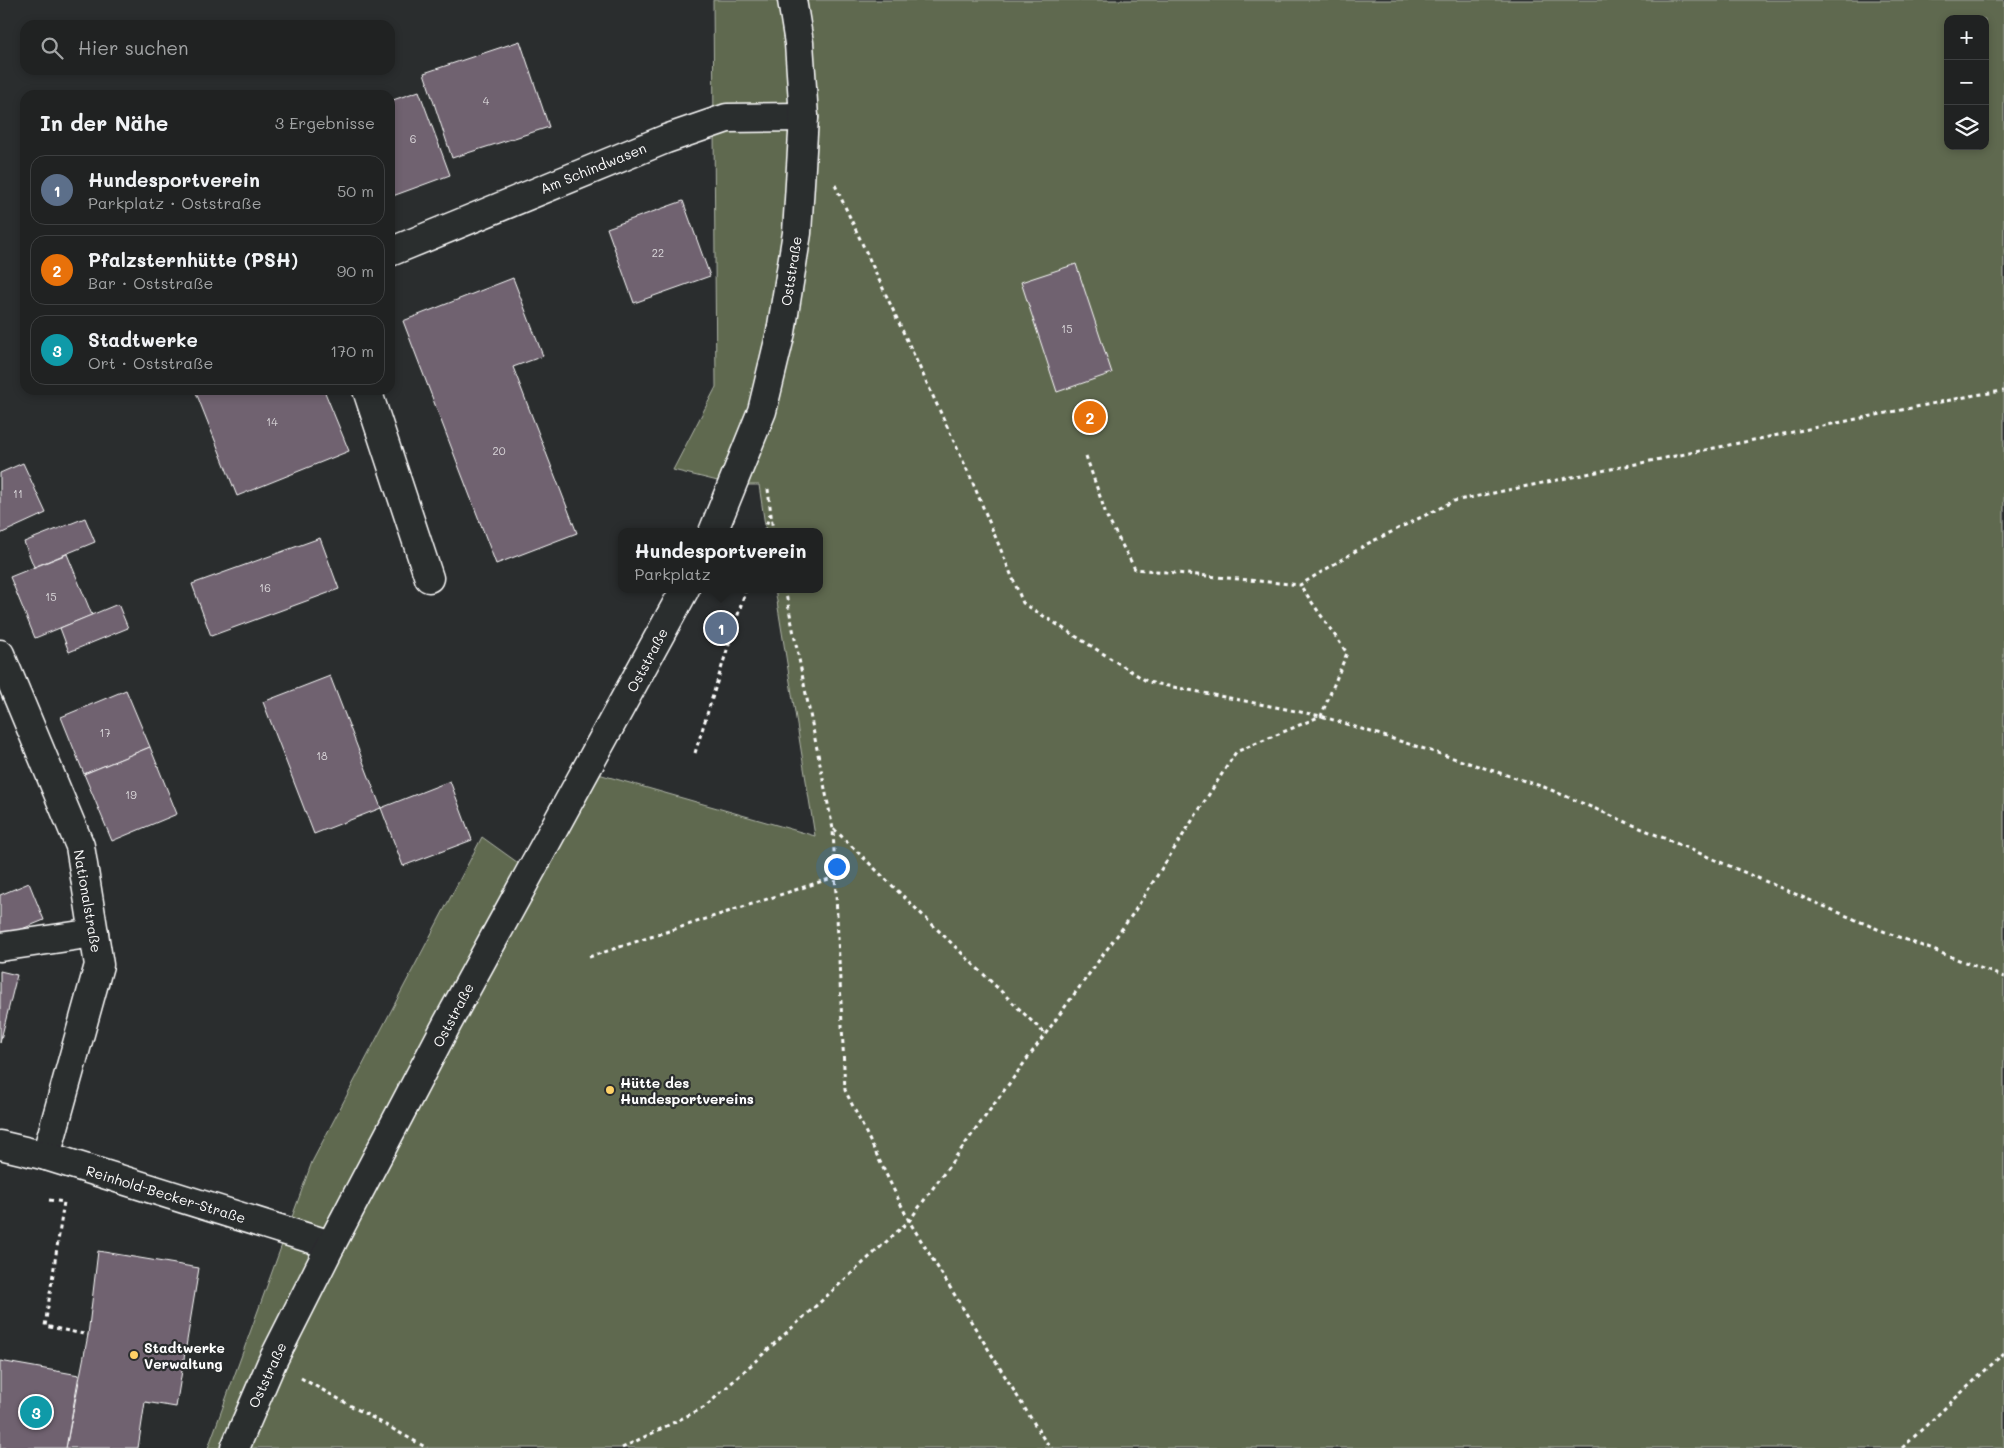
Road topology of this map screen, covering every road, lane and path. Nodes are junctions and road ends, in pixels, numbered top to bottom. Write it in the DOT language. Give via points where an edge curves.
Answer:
graph roads {
  1 [pos="792,0"];
  2 [pos="804,117"];
  3 [pos="835,184"];
  4 [pos="395,250"];
  5 [pos="2004,391"];
  6 [pos="368,395"];
  7 [pos="1086,456"];
  8 [pos="770,513"];
  9 [pos="715,528"];
  10 [pos="765,528"];
  11 [pos="429,578"];
  12 [pos="1300,585"];
  13 [pos="683,593"];
  14 [pos="745,593"];
  15 [pos="786,593"];
  16 [pos="0,654"];
  17 [pos="1321,716"];
  18 [pos="695,753"];
  19 [pos="833,829"];
  20 [pos="835,877"];
  21 [pos="94,933"];
  22 [pos="0,947"];
  23 [pos="590,957"];
  24 [pos="2004,977"];
  25 [pos="1045,1034"];
  26 [pos="0,1145"];
  27 [pos="46,1156"];
  28 [pos="49,1200"];
  29 [pos="909,1221"];
  30 [pos="331,1245"];
  31 [pos="88,1335"];
  32 [pos="2004,1352"];
  33 [pos="272,1362"];
  34 [pos="234,1448"];
  35 [pos="427,1448"];
  36 [pos="622,1448"];
  37 [pos="1052,1448"];
  38 [pos="1902,1448"];
  1 -- 2 [label="main road, Oststraße" via="799,43"];
  2 -- 4 [label="main road, Am Schindwasen" via="727,118 666,139"];
  2 -- 9 [label="main road, Oststraße" via="797,233 781,332 762,411"];
  3 -- 17 [label="path" via="970,476 1023,603 1148,682"];
  5 -- 12 [label="path" via="1454,502 1366,544"];
  6 -- 11 [label="main road"];
  7 -- 12 [label="path" via="1107,516 1135,569"];
  8 -- 10 [label="path"];
  12 -- 17 [label="path" via="1347,653"];
  13 -- 30 [label="main road, Oststraße"];
  14 -- 18 [label="path"];
  15 -- 19 [label="path"];
  16 -- 21 [label="main road, Nationalstraße" via="80,846"];
  17 -- 24 [label="path" via="1544,787 1875,928"];
  17 -- 25 [label="path" via="1236,752 1132,915"];
  19 -- 20 [label="path"];
  19 -- 25 [label="path"];
  20 -- 23 [label="path"];
  20 -- 29 [label="path" via="844,1090"];
  21 -- 22 [label="main road"];
  21 -- 27 [label="main road, Nationalstraße" via="99,965"];
  25 -- 29 [label="path"];
  26 -- 27 [label="main road, Reinhold-Becker-Straße"];
  27 -- 30 [label="main road, Reinhold-Becker-Straße"];
  28 -- 31 [label="path" via="64,1202 45,1326"];
  29 -- 36 [label="path" via="705,1407"];
  29 -- 37 [label="path"];
  30 -- 33 [label="main road, Oststraße"];
  32 -- 38 [label="path"];
  33 -- 34 [label="main road, Oststraße"];
  33 -- 35 [label="path"];
}
